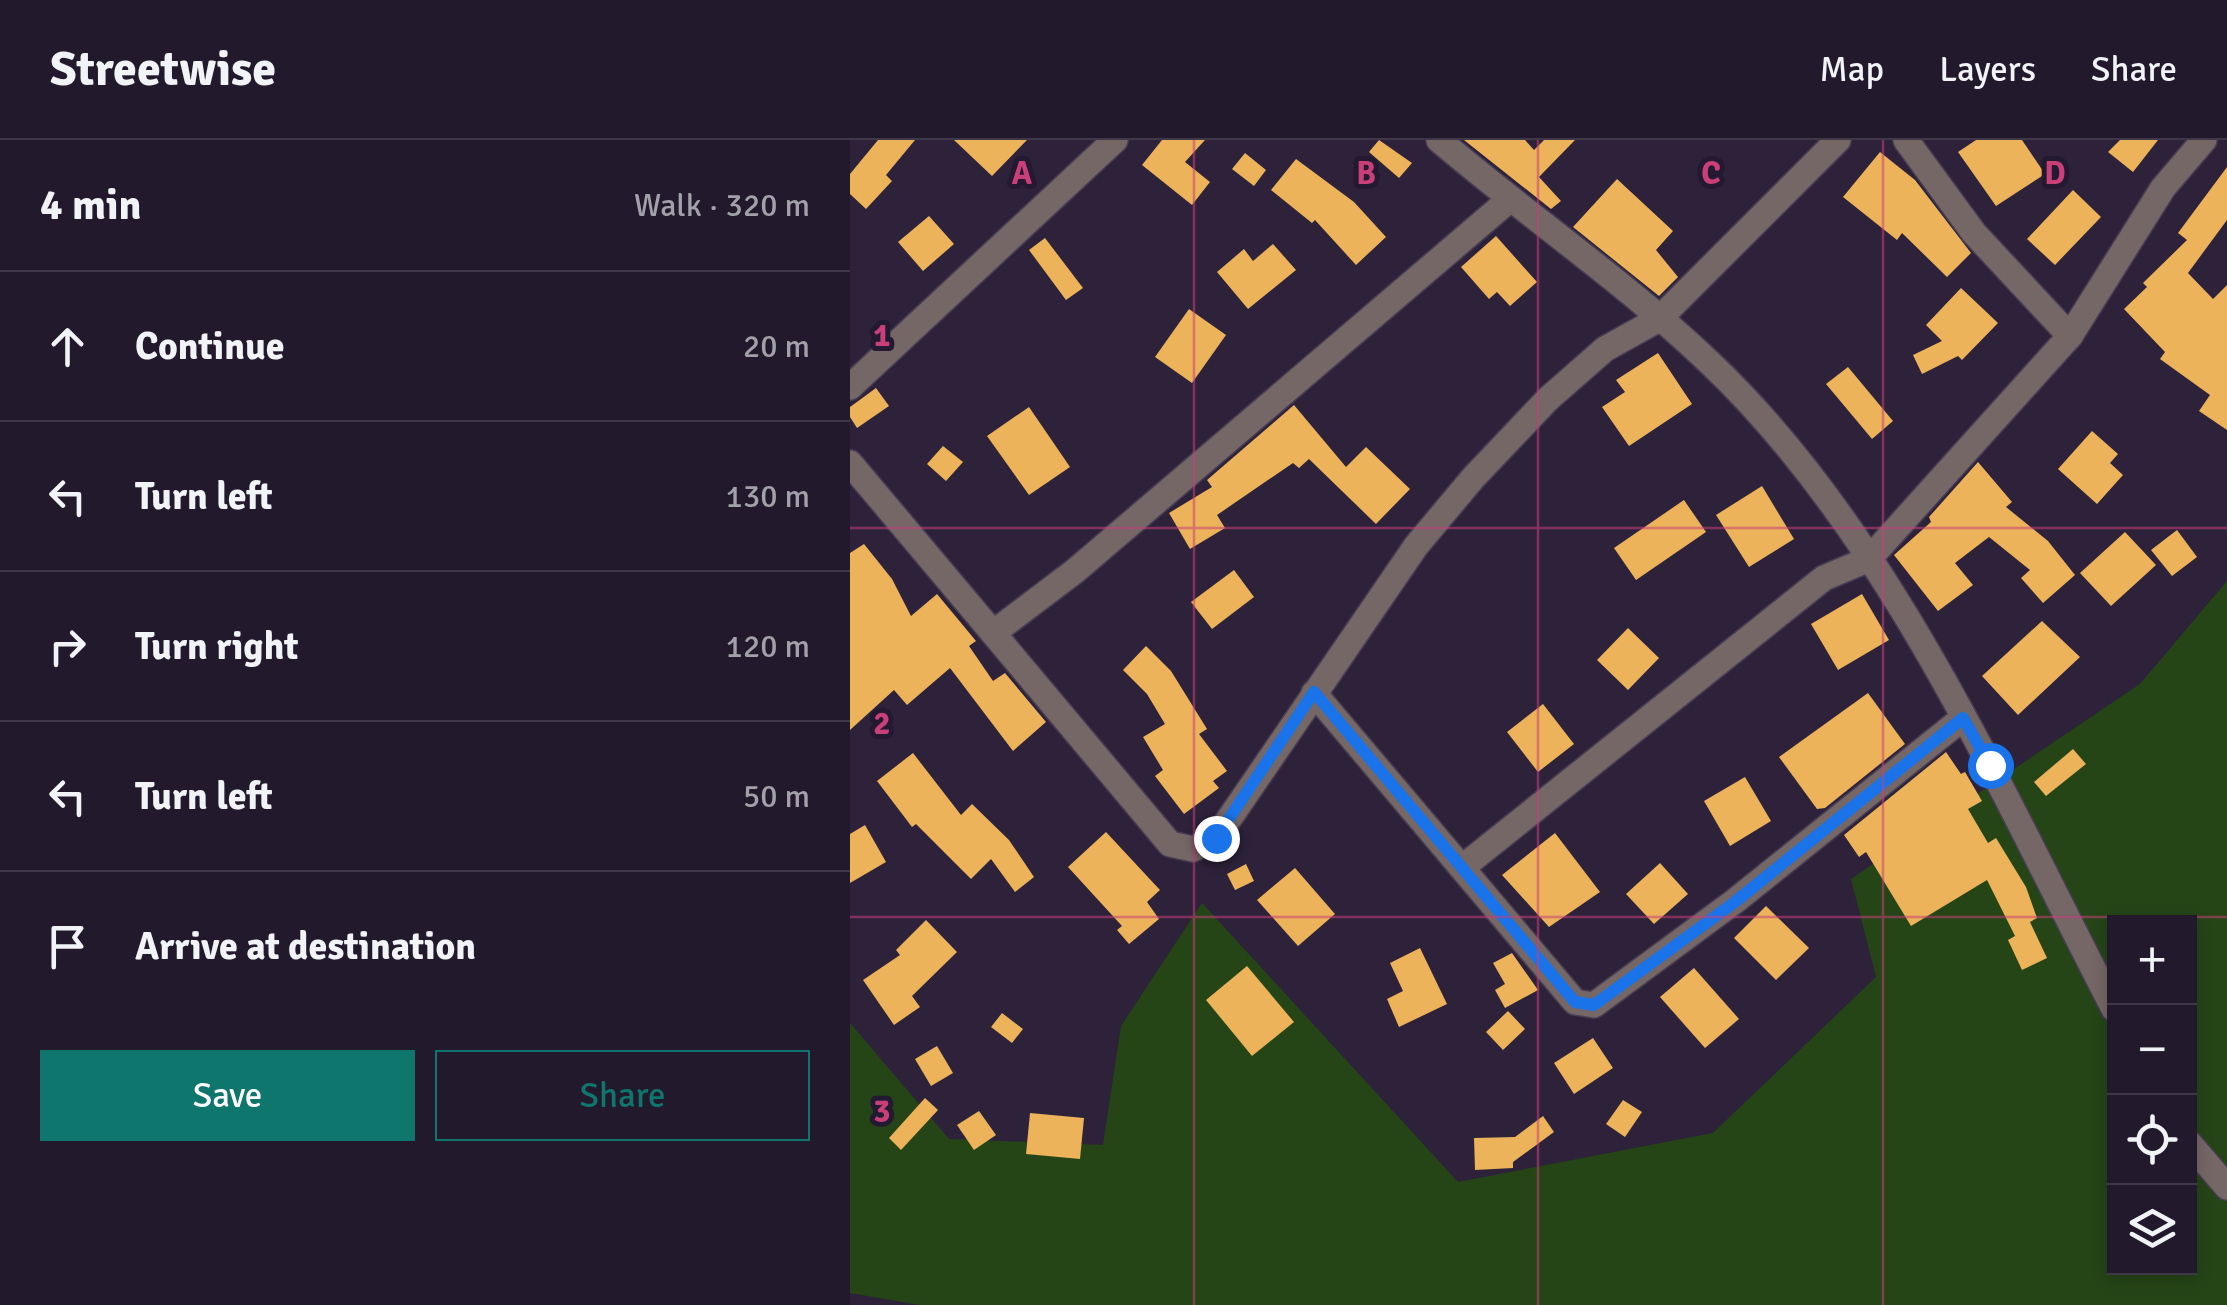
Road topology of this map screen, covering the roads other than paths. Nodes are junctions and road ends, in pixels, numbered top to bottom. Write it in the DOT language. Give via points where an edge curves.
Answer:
graph roads {
  1 [pos="1115,140"];
  2 [pos="1440,140"];
  3 [pos="1838,140"];
  4 [pos="1906,140"];
  5 [pos="2204,140"];
  6 [pos="1509,200"];
  7 [pos="1660,319"];
  8 [pos="2070,336"];
  9 [pos="850,387"];
  10 [pos="850,463"];
  11 [pos="1869,559"];
  12 [pos="994,634"];
  13 [pos="1314,692"];
  14 [pos="1963,718"];
  15 [pos="1464,866"];
  16 [pos="2112,1005"];
  17 [pos="2197,1152"];
  18 [pos="2227,1187"];
  1 -- 9 [label="street"];
  2 -- 6 [label="street"];
  3 -- 7 [label="street"];
  4 -- 8 [label="street" via="1974,233"];
  5 -- 8 [label="street" via="2162,188"];
  6 -- 7 [label="street"];
  6 -- 12 [label="street"];
  7 -- 11 [label="street" via="1776,434"];
  7 -- 13 [label="street" via="1605,349 1473,478 1416,546"];
  8 -- 11 [label="street"];
  10 -- 12 [label="street"];
  11 -- 14 [label="street"];
  11 -- 15 [label="street" via="1824,578"];
  12 -- 13 [label="street" via="1170,844 1193,849 1216,838"];
  13 -- 15 [label="street"];
  14 -- 15 [label="street" via="1735,902 1594,1005 1575,1002"];
  14 -- 16 [label="street"];
  17 -- 18 [label="street"];
}
